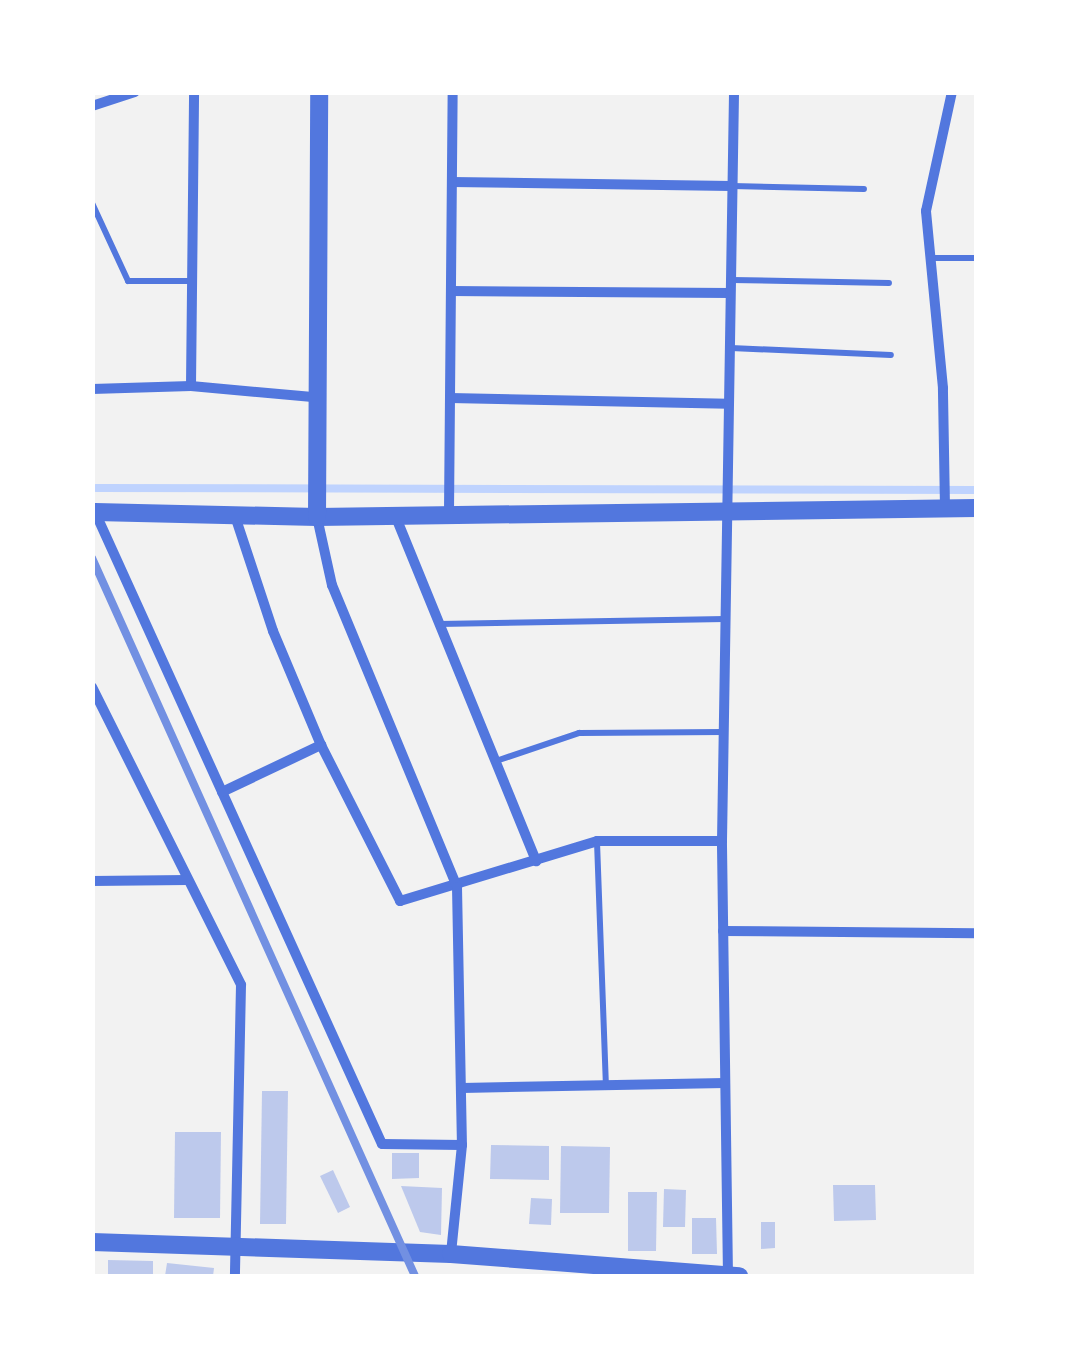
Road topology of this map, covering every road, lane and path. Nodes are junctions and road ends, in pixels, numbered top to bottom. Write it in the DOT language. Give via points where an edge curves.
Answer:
graph roads {
  1 [pos="135,92"];
  2 [pos="194,92"];
  3 [pos="319,92"];
  4 [pos="453,92"];
  5 [pos="734,92"];
  6 [pos="952,92"];
  7 [pos="92,106"];
  8 [pos="452,182"];
  9 [pos="731,186"];
  10 [pos="864,189"];
  11 [pos="92,203"];
  12 [pos="933,258"];
  13 [pos="976,258"];
  14 [pos="192,280"];
  15 [pos="731,280"];
  16 [pos="889,283"];
  17 [pos="451,291"];
  18 [pos="730,293"];
  19 [pos="729,348"];
  20 [pos="891,355"];
  21 [pos="191,386"];
  22 [pos="92,388"];
  23 [pos="313,396"];
  24 [pos="450,398"];
  25 [pos="728,404"];
  26 [pos="726,508"];
  27 [pos="945,508"];
  28 [pos="976,508"];
  29 [pos="94,510"];
  30 [pos="449,511"];
  31 [pos="394,513"];
  32 [pos="235,516"];
  33 [pos="317,517"];
  34 [pos="725,619"];
  35 [pos="437,624"];
  36 [pos="92,687"];
  37 [pos="723,732"];
  38 [pos="322,745"];
  39 [pos="495,762"];
  40 [pos="222,792"];
  41 [pos="597,841"];
  42 [pos="722,841"];
  43 [pos="536,861"];
  44 [pos="187,880"];
  45 [pos="92,881"];
  46 [pos="456,887"];
  47 [pos="723,931"];
  48 [pos="976,933"];
  49 [pos="725,1083"];
  50 [pos="606,1085"];
  51 [pos="462,1088"];
  52 [pos="462,1144"];
  53 [pos="92,1242"];
  54 [pos="237,1248"];
  55 [pos="450,1254"];
  56 [pos="235,1276"];
  57 [pos="728,1276"];
  58 [pos="739,1276"];
  1 -- 7 [label="street"];
  2 -- 14 [label="street"];
  3 -- 23 [label="street"];
  4 -- 8 [label="street"];
  5 -- 9 [label="street"];
  6 -- 12 [label="street" via="926,210"];
  8 -- 9 [label="street"];
  8 -- 17 [label="street"];
  9 -- 10 [label="lane"];
  9 -- 15 [label="street"];
  11 -- 14 [label="lane" via="128,281"];
  12 -- 13 [label="lane"];
  12 -- 27 [label="street"];
  14 -- 21 [label="street"];
  15 -- 16 [label="lane"];
  15 -- 18 [label="street"];
  17 -- 18 [label="street"];
  17 -- 24 [label="street"];
  18 -- 19 [label="street"];
  19 -- 20 [label="lane"];
  19 -- 25 [label="street"];
  21 -- 22 [label="street"];
  21 -- 23 [label="street"];
  23 -- 33 [label="street"];
  24 -- 25 [label="street"];
  24 -- 30 [label="street"];
  25 -- 26 [label="street"];
  26 -- 27 [label="street"];
  26 -- 30 [label="street"];
  26 -- 34 [label="street"];
  27 -- 28 [label="street"];
  29 -- 32 [label="street"];
  29 -- 40 [label="street"];
  30 -- 31 [label="street"];
  31 -- 33 [label="street"];
  31 -- 35 [label="street"];
  32 -- 33 [label="street"];
  32 -- 38 [label="street"];
  33 -- 46 [label="street" via="332,585"];
  34 -- 35 [label="lane"];
  34 -- 37 [label="street"];
  35 -- 39 [label="street"];
  36 -- 44 [label="street"];
  37 -- 39 [label="lane" via="579,732"];
  37 -- 42 [label="street"];
  38 -- 40 [label="street"];
  38 -- 46 [label="street" via="400,901"];
  39 -- 43 [label="street"];
  40 -- 52 [label="street" via="382,1144"];
  41 -- 42 [label="street"];
  41 -- 43 [label="street"];
  41 -- 50 [label="lane"];
  42 -- 47 [label="street"];
  43 -- 46 [label="street"];
  44 -- 45 [label="street"];
  44 -- 54 [label="street" via="241,985"];
  46 -- 51 [label="street"];
  47 -- 48 [label="street"];
  47 -- 49 [label="street"];
  49 -- 50 [label="street"];
  49 -- 57 [label="street"];
  50 -- 51 [label="street"];
  51 -- 52 [label="street"];
  52 -- 55 [label="street"];
  53 -- 54 [label="street"];
  54 -- 55 [label="street"];
  54 -- 56 [label="street"];
  55 -- 57 [label="street"];
  57 -- 58 [label="street"];
}
